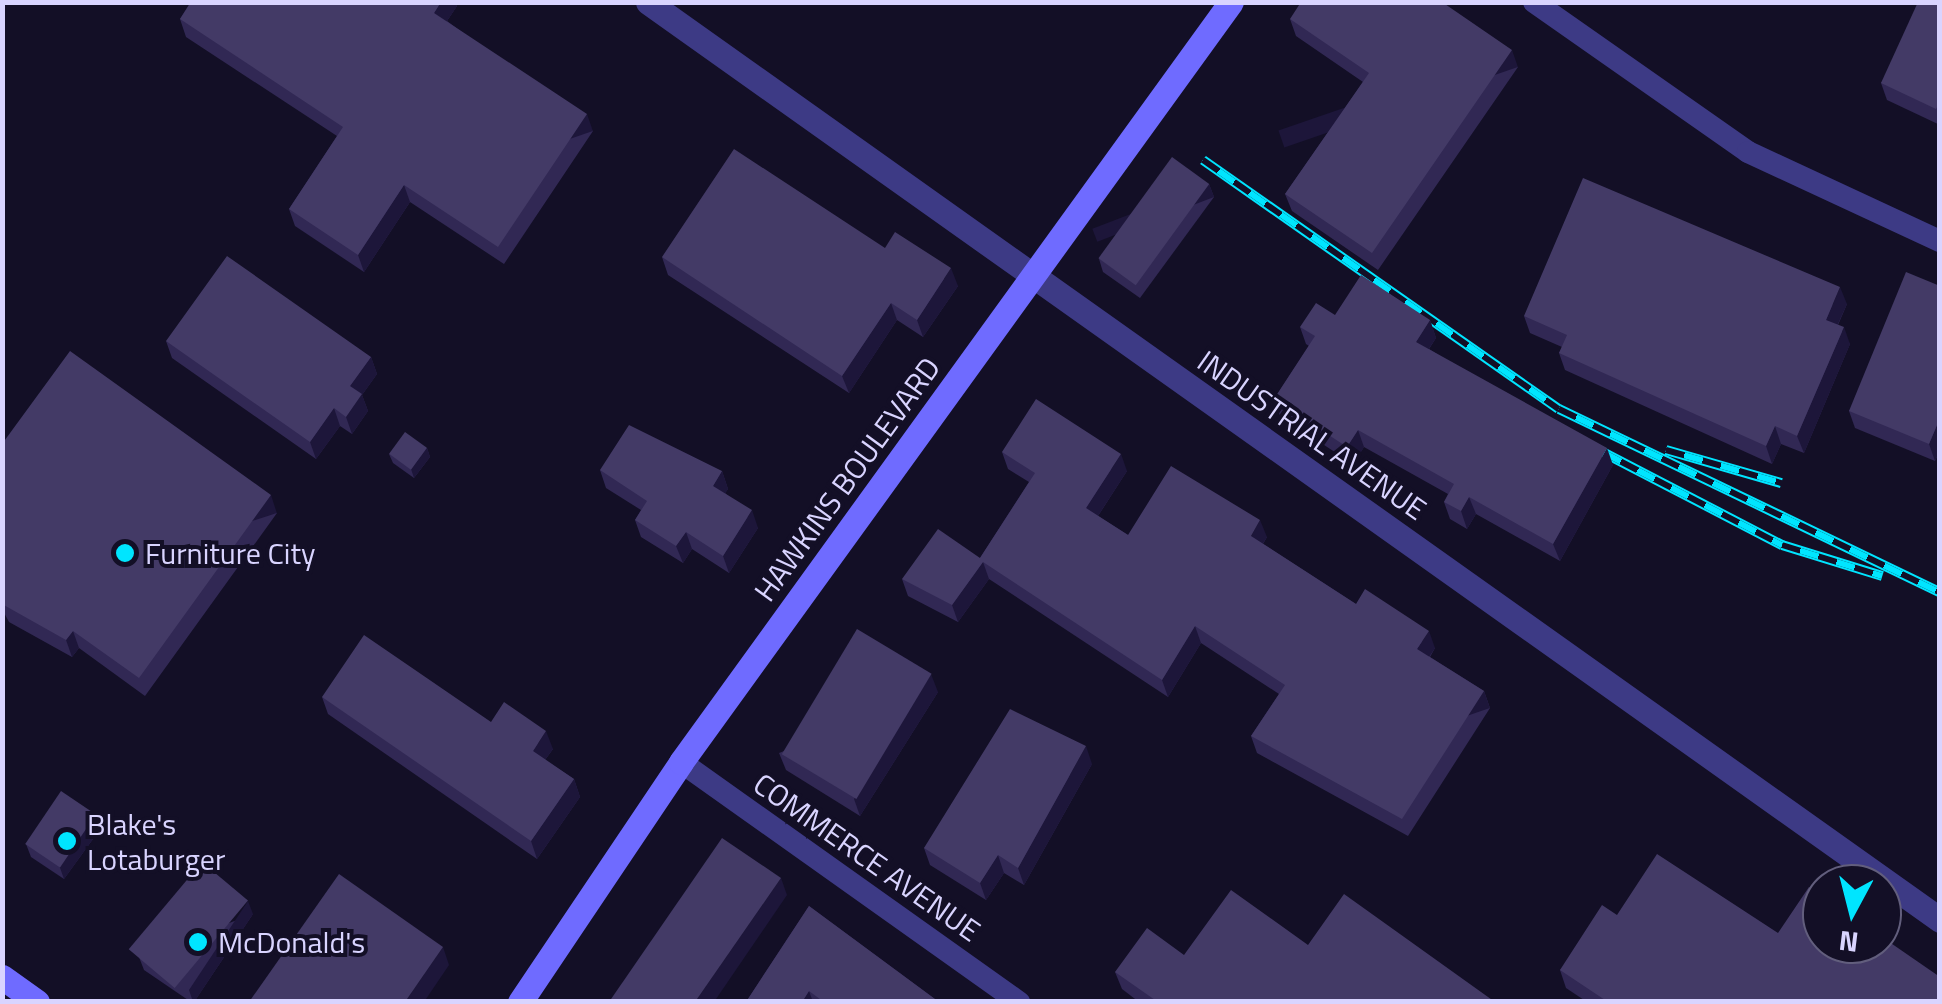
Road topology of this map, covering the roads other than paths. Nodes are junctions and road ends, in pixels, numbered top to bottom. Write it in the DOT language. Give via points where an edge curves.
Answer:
graph roads {
  1 [pos="648,2"];
  2 [pos="1231,2"];
  3 [pos="1534,2"];
  4 [pos="1940,241"];
  5 [pos="1034,278"];
  6 [pos="682,762"];
  7 [pos="1940,920"];
  8 [pos="2,977"];
  9 [pos="521,1001"];
  10 [pos="37,1002"];
  11 [pos="1019,1002"];
  1 -- 5 [label="street, INDUSTRIAL AVENUE"];
  2 -- 5 [label="main road, HAWKINS BOULEVARD"];
  3 -- 4 [label="street" via="1748,152"];
  5 -- 6 [label="main road, HAWKINS BOULEVARD"];
  5 -- 7 [label="street, INDUSTRIAL AVENUE"];
  6 -- 9 [label="main road, HAWKINS BOULEVARD"];
  6 -- 11 [label="street, COMMERCE AVENUE"];
  8 -- 10 [label="main road"];
}
